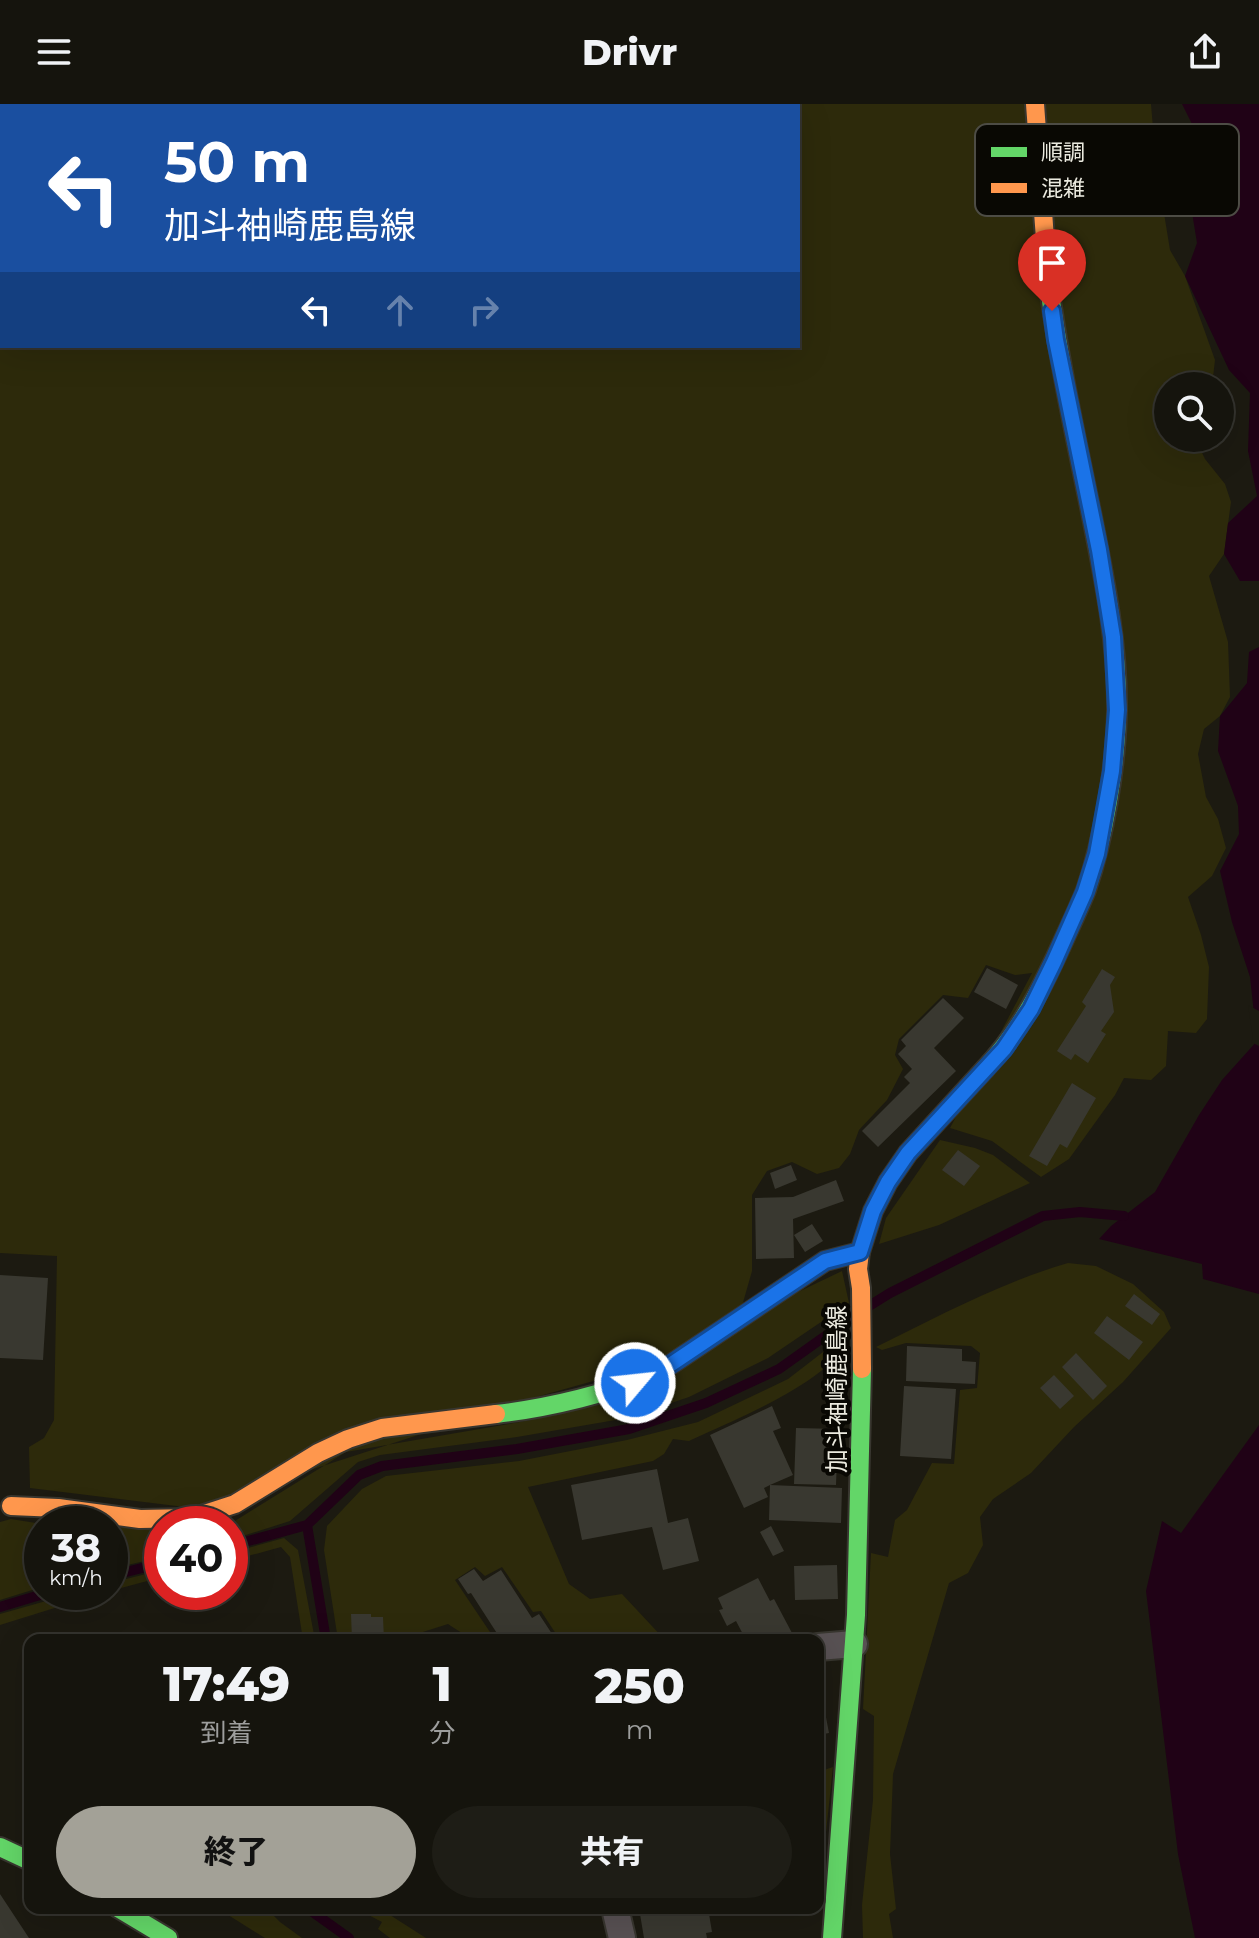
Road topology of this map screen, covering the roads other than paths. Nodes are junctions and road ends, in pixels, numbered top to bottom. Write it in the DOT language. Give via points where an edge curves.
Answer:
graph roads {
  1 [pos="1035,104"];
  2 [pos="1036,124"];
  3 [pos="1043,216"];
  4 [pos="860,1252"];
  5 [pos="11,1506"];
  6 [pos="854,1644"];
  7 [pos="824,1646"];
  8 [pos="0,1847"];
  9 [pos="24,1858"];
  10 [pos="129,1914"];
  11 [pos="616,1914"];
  12 [pos="154,1928"];
  13 [pos="622,1938"];
  14 [pos="832,1938"];
  1 -- 2 [label="main road, 加斗袖崎鹿島線"];
  3 -- 4 [label="main road, 加斗袖崎鹿島線" via="1056,340 1113,637 1117,710 1112,771 1085,892 1031,1009 1004,1049 908,1153 873,1211"];
  4 -- 5 [label="main road" via="825,1261 635,1383 530,1410 382,1428 318,1453 235,1504 192,1518 140,1519"];
  4 -- 6 [label="main road, 加斗袖崎鹿島線" via="861,1467"];
  6 -- 7 [label="street"];
  6 -- 14 [label="main road, 加斗袖崎鹿島線"];
  8 -- 9 [label="main road"];
  10 -- 12 [label="main road"];
  11 -- 13 [label="street"];
}
